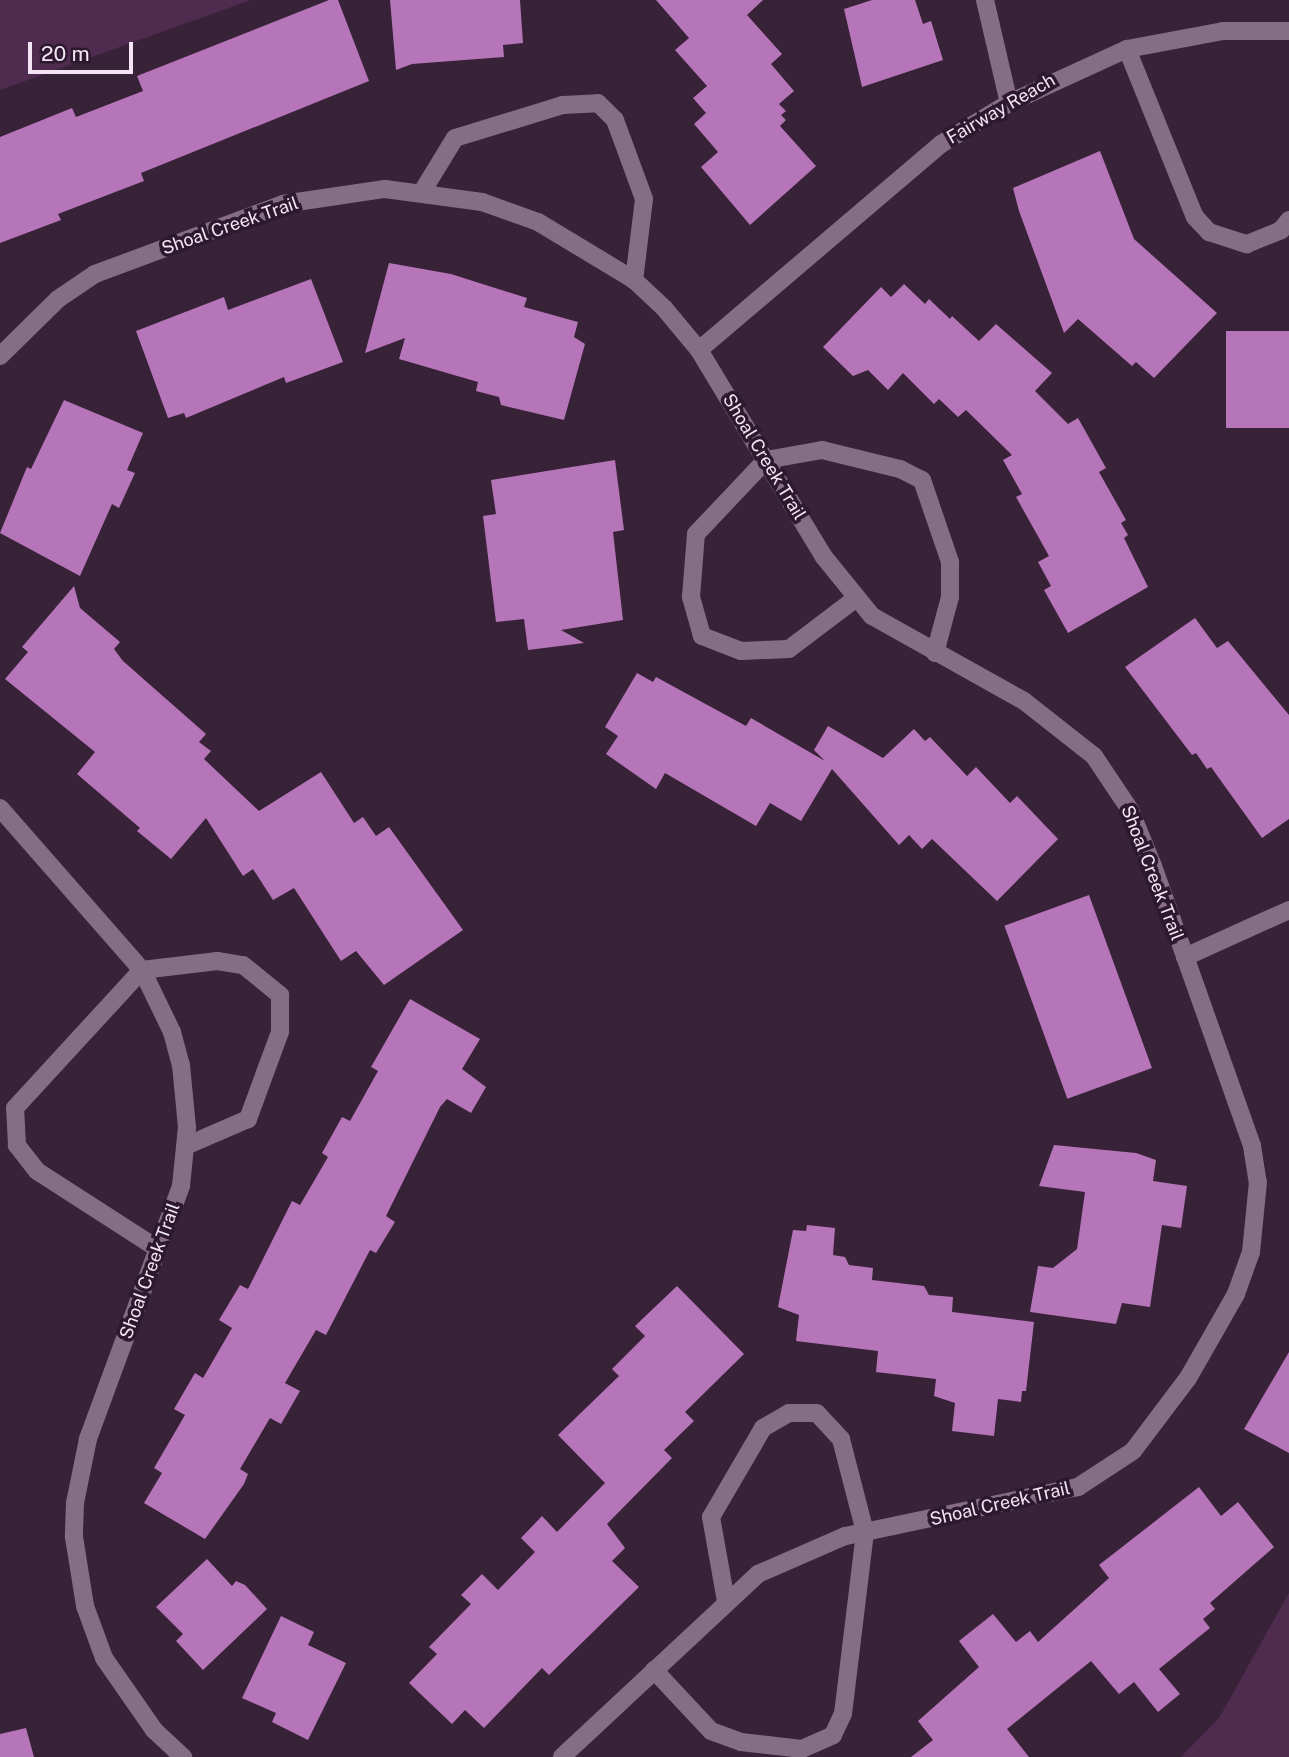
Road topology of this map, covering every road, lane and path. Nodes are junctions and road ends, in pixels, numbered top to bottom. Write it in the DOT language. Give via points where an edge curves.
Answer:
graph roads {
  1 [pos="985,0"];
  2 [pos="1289,31"];
  3 [pos="1127,49"];
  4 [pos="1009,103"];
  5 [pos="422,192"];
  6 [pos="1289,220"];
  7 [pos="634,280"];
  8 [pos="699,350"];
  9 [pos="0,356"];
  10 [pos="766,460"];
  11 [pos="855,599"];
  12 [pos="935,653"];
  13 [pos="0,808"];
  14 [pos="1289,910"];
  15 [pos="1185,957"];
  16 [pos="142,971"];
  17 [pos="186,1146"];
  18 [pos="158,1249"];
  19 [pos="865,1532"];
  20 [pos="726,1601"];
  21 [pos="654,1670"];
  22 [pos="183,1757"];
  23 [pos="562,1757"];
  1 -- 4 [label="street"];
  2 -- 3 [label="street, Fairway Reach" via="1223,31"];
  3 -- 4 [label="street, Fairway Reach"];
  3 -- 6 [label="street" via="1195,216 1209,232 1247,244 1280,230"];
  4 -- 8 [label="street, Fairway Reach" via="941,144"];
  5 -- 7 [label="street, Shoal Creek Trail" via="482,202 538,222"];
  5 -- 7 [label="street" via="455,138 563,105 598,103 615,120 644,199"];
  5 -- 9 [label="street, Shoal Creek Trail" via="385,189 283,204 95,274 58,299"];
  7 -- 8 [label="street, Shoal Creek Trail"];
  8 -- 10 [label="street, Shoal Creek Trail"];
  10 -- 11 [label="street, Shoal Creek Trail"];
  10 -- 11 [label="street" via="696,534 691,597 702,636 741,651 789,649"];
  10 -- 12 [label="street" via="822,450 900,469 922,480 950,562 950,597"];
  11 -- 12 [label="street, Shoal Creek Trail" via="872,616"];
  12 -- 15 [label="street, Shoal Creek Trail" via="1024,701 1094,756 1130,810"];
  13 -- 16 [label="street, Shoal Creek Trail"];
  14 -- 15 [label="street"];
  15 -- 19 [label="street, Shoal Creek Trail" via="1252,1146 1258,1182 1251,1252 1236,1294 1152,1432 1108,1469 1079,1487 1018,1503"];
  16 -- 17 [label="street, Shoal Creek Trail" via="172,1032 181,1065"];
  16 -- 17 [label="street" via="217,961 243,965 281,995 281,1032 248,1119"];
  16 -- 18 [label="street" via="15,1108 18,1145 37,1171"];
  17 -- 18 [label="street, Shoal Creek Trail" via="181,1186"];
  18 -- 22 [label="street, Shoal Creek Trail" via="88,1439 75,1503 74,1537 85,1606 104,1658 154,1730"];
  19 -- 20 [label="street, Shoal Creek Trail" via="758,1574"];
  19 -- 20 [label="street" via="842,1439 817,1413 789,1413 763,1428 711,1517"];
  19 -- 21 [label="street" via="843,1714 833,1735 802,1749 741,1742 711,1731"];
  20 -- 21 [label="street, Shoal Creek Trail"];
  21 -- 23 [label="street, Shoal Creek Trail"];
}
